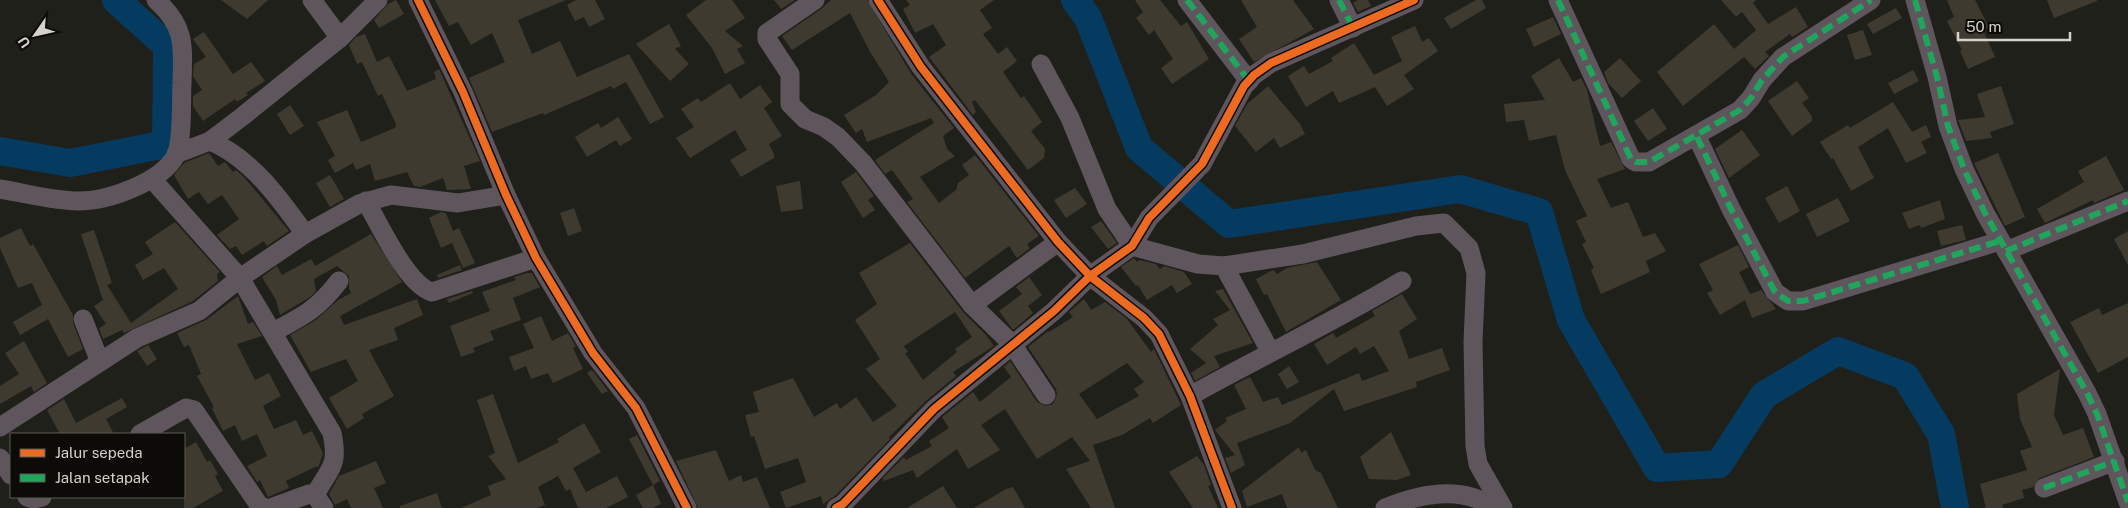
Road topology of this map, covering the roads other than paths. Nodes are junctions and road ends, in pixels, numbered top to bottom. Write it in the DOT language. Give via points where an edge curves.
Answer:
graph roads {
  1 [pos="156,0"];
  2 [pos="312,0"];
  3 [pos="378,0"];
  4 [pos="418,0"];
  5 [pos="878,0"];
  6 [pos="1187,0"];
  7 [pos="1339,0"];
  8 [pos="1414,0"];
  9 [pos="1558,0"];
  10 [pos="1871,0"];
  11 [pos="1915,0"];
  12 [pos="808,2"];
  13 [pos="1353,28"];
  14 [pos="340,38"];
  15 [pos="1040,64"];
  16 [pos="1248,81"];
  17 [pos="1697,137"];
  18 [pos="210,141"];
  19 [pos="176,154"];
  20 [pos="152,178"];
  21 [pos="0,189"];
  22 [pos="506,195"];
  23 [pos="366,201"];
  24 [pos="2128,201"];
  25 [pos="305,234"];
  26 [pos="1058,242"];
  27 [pos="1132,246"];
  28 [pos="2003,246"];
  29 [pos="536,258"];
  30 [pos="1224,266"];
  31 [pos="1090,276"];
  32 [pos="240,278"];
  33 [pos="339,281"];
  34 [pos="1402,281"];
  35 [pos="972,305"];
  36 [pos="83,319"];
  37 [pos="273,332"];
  38 [pos="1012,344"];
  39 [pos="1270,351"];
  40 [pos="100,362"];
  41 [pos="1046,395"];
  42 [pos="1190,396"];
  43 [pos="0,427"];
  44 [pos="142,433"];
  45 [pos="0,458"];
  46 [pos="2115,461"];
  47 [pos="10,473"];
  48 [pos="2044,488"];
  49 [pos="319,502"];
  50 [pos="2128,502"];
  51 [pos="264,508"];
  52 [pos="271,508"];
  53 [pos="686,508"];
  54 [pos="836,508"];
  55 [pos="1232,508"];
  56 [pos="1384,508"];
  57 [pos="1494,508"];
  58 [pos="1502,508"];
  1 -- 19 [label="street" via="174,20 183,39 180,130"];
  2 -- 14 [label="street"];
  3 -- 14 [label="street"];
  4 -- 22 [label="street" via="463,92"];
  5 -- 26 [label="street" via="921,67"];
  6 -- 16 [label="street"];
  7 -- 13 [label="street"];
  8 -- 13 [label="street"];
  9 -- 17 [label="street" via="1631,160 1649,162"];
  10 -- 17 [label="street" via="1783,58 1740,110"];
  11 -- 28 [label="street" via="1955,148"];
  12 -- 35 [label="street" via="767,33 767,39 790,74 790,104 805,119 838,137 863,163"];
  13 -- 16 [label="street" via="1271,63"];
  14 -- 18 [label="street"];
  15 -- 27 [label="street" via="1070,118 1107,209"];
  16 -- 27 [label="street" via="1202,164 1149,218"];
  17 -- 28 [label="street" via="1774,292 1788,301 1803,301"];
  18 -- 19 [label="street"];
  18 -- 25 [label="street" via="249,167 282,202"];
  19 -- 20 [label="street"];
  20 -- 21 [label="street" via="116,194 79,201"];
  20 -- 32 [label="street"];
  22 -- 23 [label="street" via="458,202 392,195"];
  22 -- 29 [label="street"];
  23 -- 25 [label="street"];
  23 -- 29 [label="street" via="396,252 425,290 432,292"];
  24 -- 28 [label="street"];
  25 -- 32 [label="street"];
  26 -- 31 [label="street"];
  26 -- 35 [label="street"];
  27 -- 30 [label="street" via="1198,264"];
  27 -- 31 [label="street"];
  28 -- 46 [label="street" via="2087,393"];
  29 -- 53 [label="street" via="593,353 636,408"];
  30 -- 39 [label="street"];
  30 -- 58 [label="street" via="1303,254 1416,226 1444,223 1469,248 1476,273 1473,342 1475,446 1478,464"];
  31 -- 38 [label="street" via="1054,311"];
  31 -- 42 [label="street" via="1144,318 1159,334"];
  32 -- 37 [label="street"];
  32 -- 40 [label="street" via="199,311 137,338"];
  33 -- 37 [label="street" via="312,311"];
  34 -- 39 [label="street" via="1336,320"];
  35 -- 38 [label="street"];
  36 -- 40 [label="street"];
  37 -- 49 [label="street" via="332,432 336,453"];
  38 -- 41 [label="street"];
  38 -- 54 [label="street" via="934,409"];
  39 -- 42 [label="street"];
  40 -- 43 [label="street"];
  42 -- 55 [label="street"];
  44 -- 51 [label="street" via="186,408 194,410"];
  45 -- 47 [label="street"];
  46 -- 48 [label="street"];
  46 -- 50 [label="street"];
  49 -- 52 [label="street" via="309,494"];
  56 -- 57 [label="street" via="1409,498 1459,494"];
}
